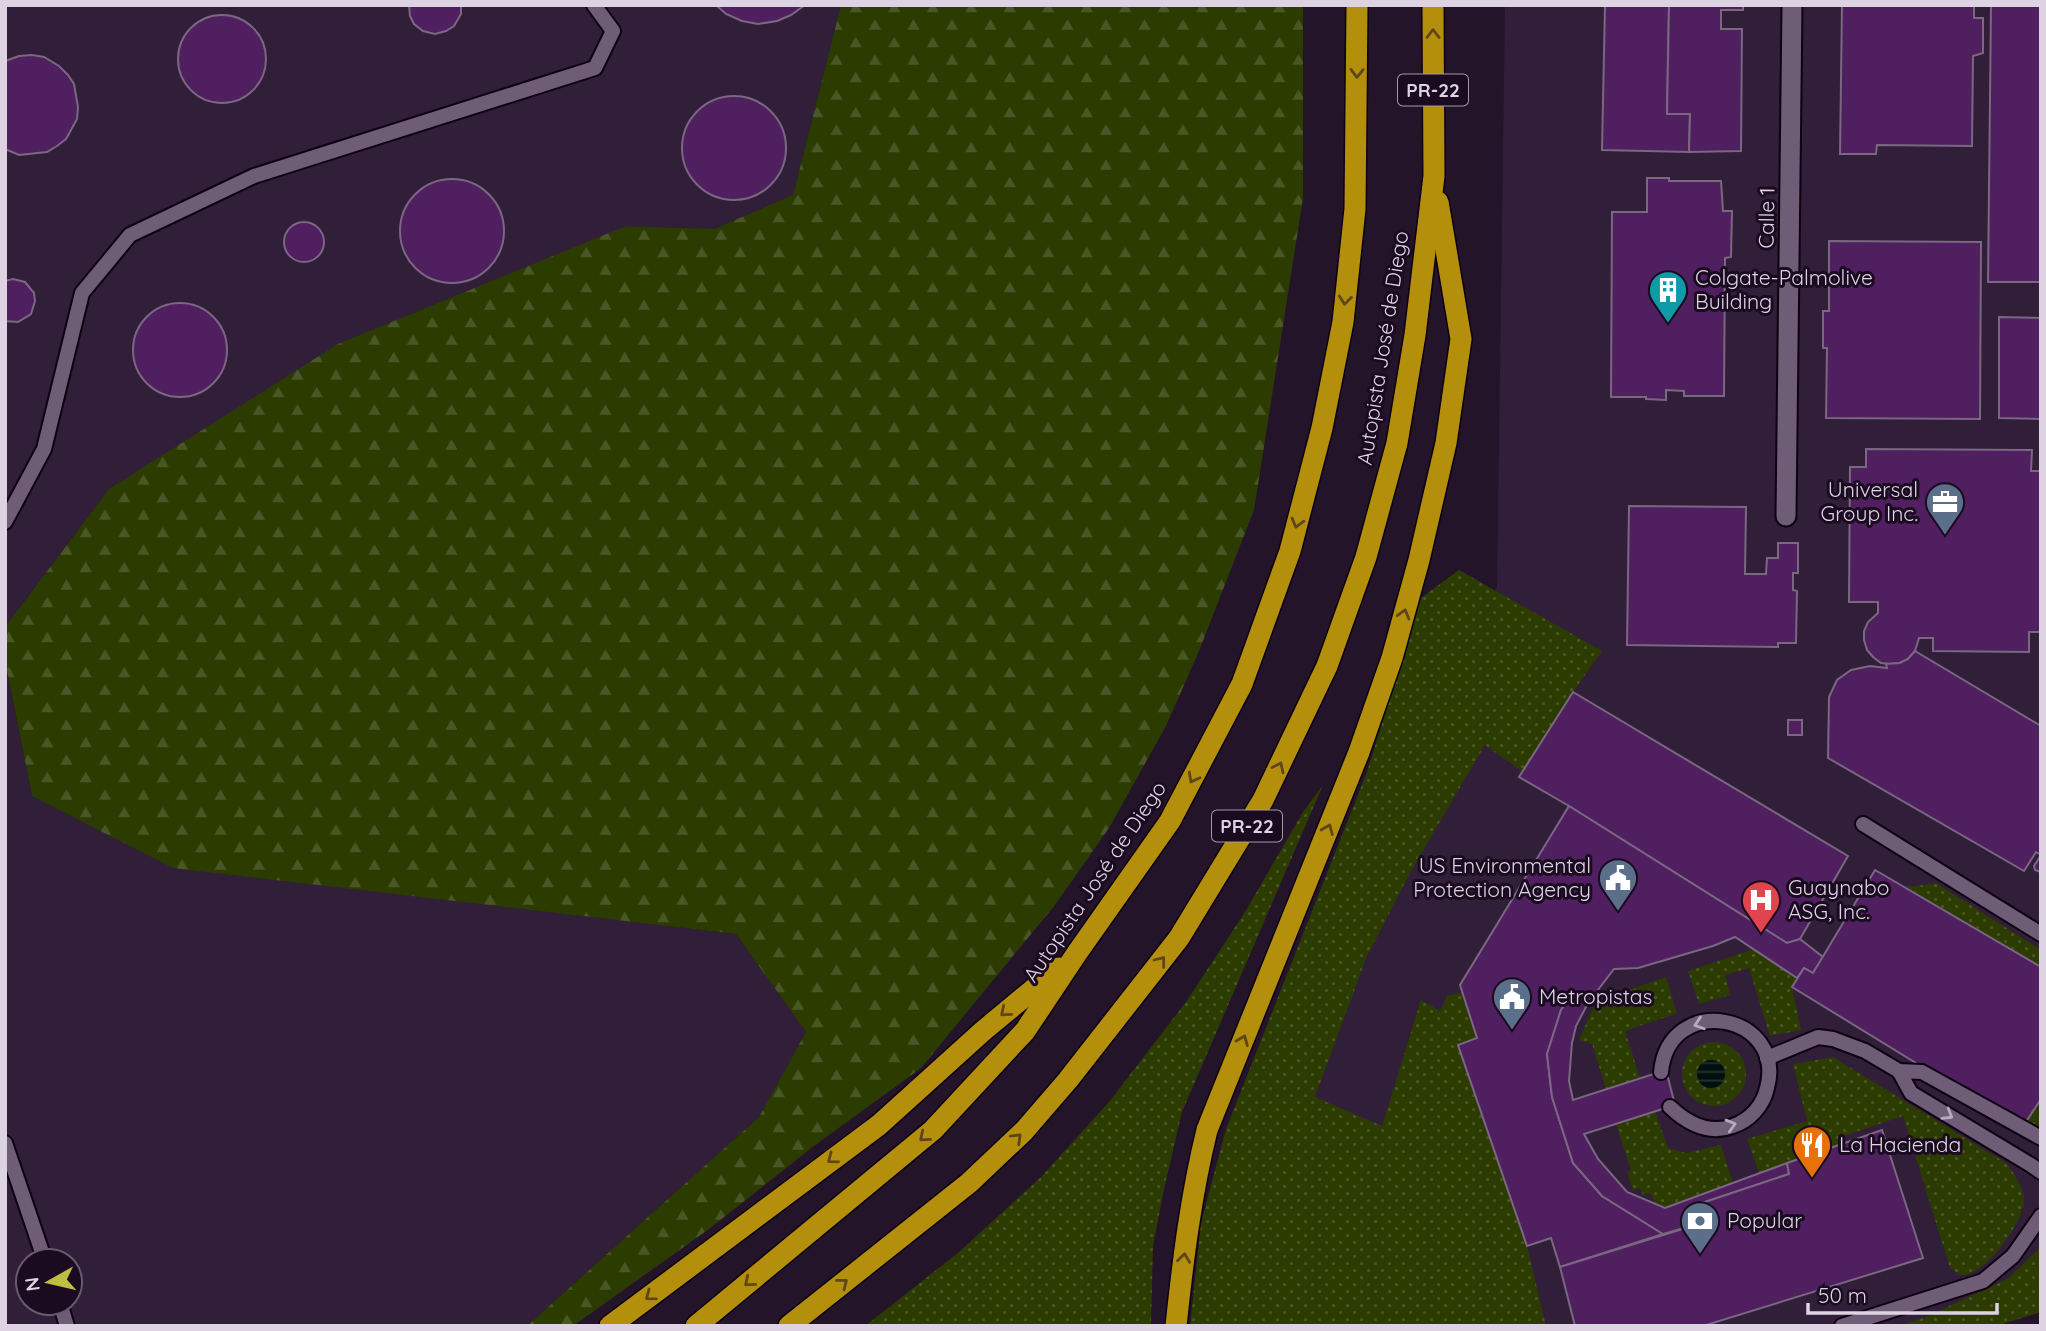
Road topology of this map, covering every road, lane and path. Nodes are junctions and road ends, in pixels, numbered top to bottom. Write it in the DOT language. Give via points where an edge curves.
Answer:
graph roads {
  1 [pos="594,5"];
  2 [pos="1357,5"];
  3 [pos="1433,5"];
  4 [pos="1792,5"];
  5 [pos="1434,176"];
  6 [pos="1786,516"];
  7 [pos="5,522"];
  8 [pos="1863,824"];
  9 [pos="2041,934"];
  10 [pos="1077,953"];
  11 [pos="1767,1058"];
  12 [pos="1899,1071"];
  13 [pos="1661,1072"];
  14 [pos="1670,1107"];
  15 [pos="2041,1138"];
  16 [pos="5,1143"];
  17 [pos="2041,1172"];
  18 [pos="2041,1216"];
  19 [pos="41,1247"];
  20 [pos="610,1326"];
  21 [pos="695,1326"];
  22 [pos="789,1326"];
  23 [pos="1176,1326"];
  24 [pos="1842,1326"];
  1 -- 7 [label="lane" via="613,32 595,68 254,176 130,235 82,293 44,449"];
  2 -- 10 [label="highway, Autopista José de Diego, one-way" via="1355,209 1343,323 1290,551 1242,684 1176,810"];
  5 -- 3 [label="highway, Autopista José de Diego / PR-22, one-way"];
  4 -- 6 [label="street, Calle 1"];
  22 -- 5 [label="highway, Autopista José de Diego / PR-22, one-way" via="969,1183 1024,1131 1179,938 1263,800 1327,666 1366,557 1397,443"];
  23 -- 5 [label="highway, one-way" via="1186,1237 1207,1130 1392,659 1446,443 1461,339"];
  8 -- 9 [label="lane"];
  10 -- 20 [label="highway, one-way" via="879,1125"];
  10 -- 21 [label="highway, Autopista José de Diego, one-way" via="1025,1031 933,1130"];
  11 -- 12 [label="lane" via="1818,1037 1865,1051"];
  11 -- 13 [label="lane, one-way" via="1758,1040 1740,1026 1707,1020 1674,1038"];
  14 -- 11 [label="lane, one-way" via="1702,1128 1741,1122 1766,1094"];
  12 -- 15 [label="lane" via="1922,1072"];
  12 -- 17 [label="lane, one-way" via="1911,1093"];
  16 -- 19 [label="lane"];
  18 -- 24 [label="lane" via="2013,1256 1983,1281"];
}
